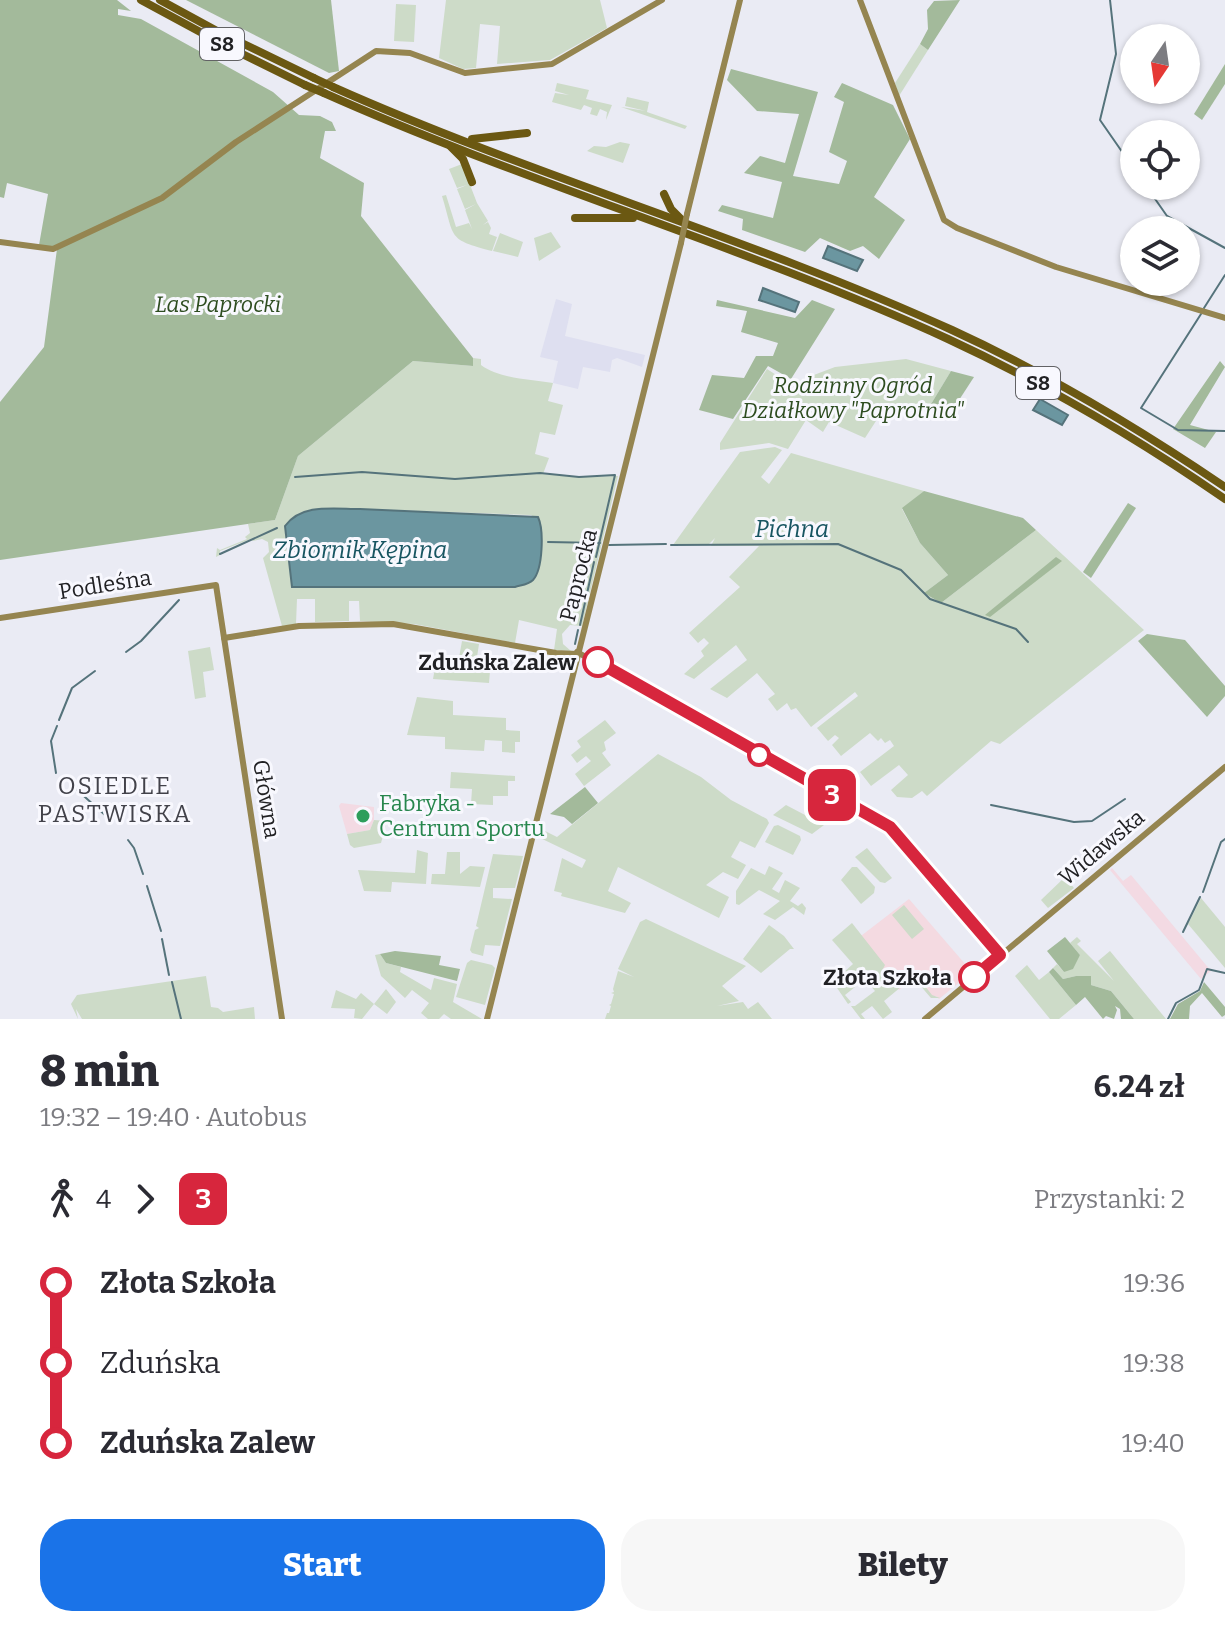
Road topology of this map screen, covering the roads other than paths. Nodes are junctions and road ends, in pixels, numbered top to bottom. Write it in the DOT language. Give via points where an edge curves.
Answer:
graph roads {
  1 [pos="141,0"];
  2 [pos="160,0"];
  3 [pos="662,0"];
  4 [pos="740,0"];
  5 [pos="860,0"];
  6 [pos="527,133"];
  7 [pos="448,139"];
  8 [pos="472,182"];
  9 [pos="664,194"];
  10 [pos="575,218"];
  11 [pos="650,221"];
  12 [pos="694,228"];
  13 [pos="0,242"];
  14 [pos="1225,318"];
  15 [pos="1225,487"];
  16 [pos="1225,499"];
  17 [pos="216,585"];
  18 [pos="0,618"];
  19 [pos="224,638"];
  20 [pos="577,653"];
  21 [pos="1225,767"];
  22 [pos="1000,955"];
  23 [pos="282,1019"];
  24 [pos="487,1019"];
  25 [pos="925,1019"];
  1 -- 7 [label="highway, S8, bridge" via="305,85"];
  2 -- 7 [label="highway, S8, bridge"];
  3 -- 13 [label="street" via="552,64 465,73 423,56 376,51 236,142 162,198 46,250"];
  4 -- 20 [label="street, Paprocka, bridge" via="676,273"];
  5 -- 14 [label="street" via="938,209 948,223 1056,267"];
  6 -- 7 [label="highway"];
  7 -- 8 [label="highway"];
  7 -- 11 [label="highway, S8"];
  7 -- 12 [label="highway, S8"];
  9 -- 12 [label="highway" via="674,213"];
  10 -- 11 [label="highway"];
  11 -- 16 [label="highway, S8" via="974,351 1099,417"];
  12 -- 15 [label="highway, S8" via="991,349 1120,419"];
  17 -- 18 [label="street, Podleśna"];
  17 -- 19 [label="street, Główna"];
  19 -- 20 [label="street" via="299,626 393,624"];
  19 -- 23 [label="street, Główna"];
  20 -- 22 [label="street" via="890,827"];
  20 -- 24 [label="street, Paprocka"];
  21 -- 22 [label="street, Widawska"];
  22 -- 25 [label="street, Widawska"];
}
